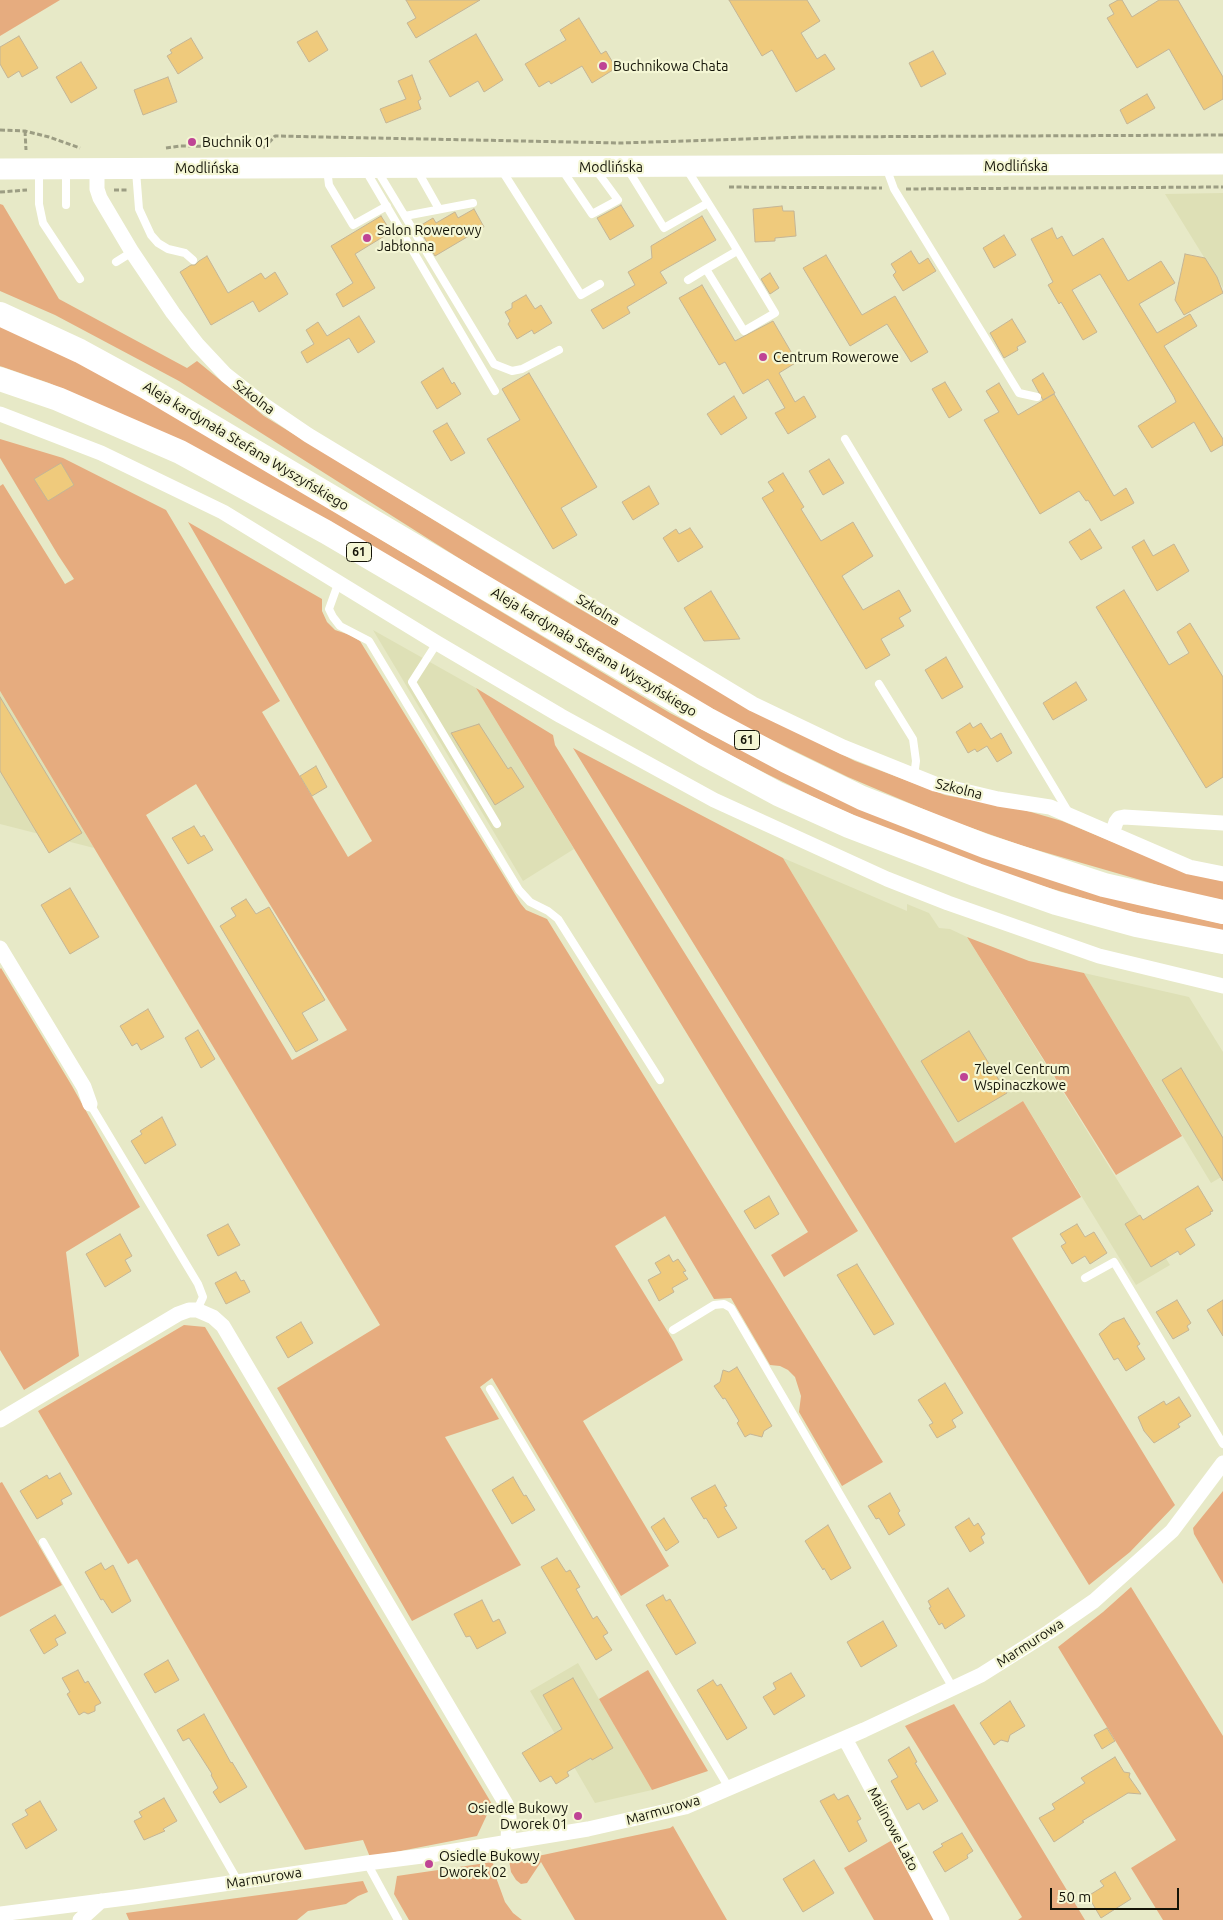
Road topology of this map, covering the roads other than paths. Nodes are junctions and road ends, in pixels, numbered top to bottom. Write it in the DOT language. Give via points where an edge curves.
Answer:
graph roads {
  1 [pos="1223,164"];
  2 [pos="685,166"];
  3 [pos="327,167"];
  4 [pos="370,167"];
  5 [pos="415,167"];
  6 [pos="500,167"];
  7 [pos="560,167"];
  8 [pos="593,167"];
  9 [pos="626,167"];
  10 [pos="886,167"];
  11 [pos="136,168"];
  12 [pos="66,169"];
  13 [pos="96,169"];
  14 [pos="0,170"];
  15 [pos="39,170"];
  16 [pos="473,203"];
  17 [pos="708,204"];
  18 [pos="66,205"];
  19 [pos="387,206"];
  20 [pos="439,209"];
  21 [pos="405,216"];
  22 [pos="737,251"];
  23 [pos="132,252"];
  24 [pos="193,260"];
  25 [pos="116,262"];
  26 [pos="706,269"];
  27 [pos="80,279"];
  28 [pos="688,280"];
  29 [pos="600,284"];
  30 [pos="0,314"];
  31 [pos="560,350"];
  32 [pos="0,378"];
  33 [pos="495,391"];
  34 [pos="1037,397"];
  35 [pos="0,414"];
  36 [pos="845,439"];
  37 [pos="338,584"];
  38 [pos="437,643"];
  39 [pos="879,684"];
  40 [pos="914,776"];
  41 [pos="1072,816"];
  42 [pos="1223,823"];
  43 [pos="497,824"];
  44 [pos="1112,834"];
  45 [pos="1223,874"];
  46 [pos="1223,912"];
  47 [pos="1223,942"];
  48 [pos="0,948"];
  49 [pos="1223,986"];
  50 [pos="660,1080"];
  51 [pos="90,1104"];
  52 [pos="1085,1278"];
  53 [pos="197,1310"];
  54 [pos="673,1330"];
  55 [pos="490,1389"];
  56 [pos="0,1420"];
  57 [pos="1223,1444"];
  58 [pos="1223,1463"];
  59 [pos="43,1542"];
  60 [pos="953,1688"];
  61 [pos="844,1739"];
  62 [pos="729,1788"];
  63 [pos="508,1842"];
  64 [pos="367,1862"];
  65 [pos="239,1883"];
  66 [pos="101,1901"];
  67 [pos="0,1914"];
  68 [pos="80,1920"];
  69 [pos="398,1920"];
  70 [pos="942,1920"];
  1 -- 10 [label="main road, Modlińska"];
  2 -- 9 [label="main road, Modlińska"];
  2 -- 10 [label="main road, Modlińska"];
  2 -- 17 [label="lane"];
  3 -- 4 [label="main road, Modlińska"];
  3 -- 11 [label="main road, Modlińska"];
  3 -- 19 [label="lane" via="328,185 353,225"];
  4 -- 5 [label="main road, Modlińska"];
  4 -- 19 [label="lane"];
  4 -- 21 [label="lane"];
  5 -- 6 [label="main road, Modlińska"];
  5 -- 20 [label="lane"];
  6 -- 7 [label="main road, Modlińska"];
  6 -- 29 [label="lane" via="580,295"];
  7 -- 8 [label="main road, Modlińska"];
  7 -- 8 [label="lane" via="592,214 618,200"];
  8 -- 9 [label="main road, Modlińska"];
  9 -- 17 [label="lane" via="664,228"];
  10 -- 34 [label="lane" via="894,189 1020,393"];
  11 -- 13 [label="main road, Modlińska"];
  11 -- 24 [label="lane" via="138,209 154,239"];
  12 -- 13 [label="main road, Modlińska"];
  12 -- 15 [label="main road, Modlińska"];
  12 -- 18 [label="lane"];
  13 -- 23 [label="street, Szkolna" via="100,198"];
  14 -- 15 [label="main road, Modlińska"];
  15 -- 27 [label="lane" via="39,204 43,223"];
  16 -- 20 [label="lane"];
  17 -- 22 [label="lane"];
  19 -- 33 [label="lane"];
  20 -- 21 [label="lane"];
  21 -- 31 [label="lane" via="494,364 512,370 522,369"];
  22 -- 26 [label="lane"];
  22 -- 26 [label="lane" via="775,313 744,331"];
  23 -- 25 [label="lane"];
  23 -- 40 [label="street, Szkolna" via="173,313 226,375 308,435 753,704 843,747"];
  26 -- 28 [label="lane"];
  30 -- 46 [label="main road, Aleja kardynała Stefana Wyszyńskiego / 61" via="80,351 146,387 707,719 786,761 862,798 985,846 1104,885"];
  32 -- 47 [label="main road, 61" via="58,398 180,452 326,532 704,754 778,794 858,829 1056,902 1136,925"];
  35 -- 37 [label="street" via="101,453 223,512"];
  36 -- 41 [label="lane"];
  37 -- 38 [label="street"];
  37 -- 50 [label="lane" via="329,608 333,617 340,626 369,641 518,890 530,902 558,918"];
  38 -- 43 [label="lane" via="412,682"];
  38 -- 49 [label="street" via="714,800 887,879 1099,956"];
  39 -- 40 [label="lane" via="913,739"];
  40 -- 41 [label="street, Szkolna" via="998,799 1050,807"];
  41 -- 44 [label="street, Szkolna"];
  42 -- 44 [label="street" via="1124,817 1116,822"];
  44 -- 45 [label="street, Szkolna" via="1189,867"];
  48 -- 51 [label="street" via="84,1087"];
  51 -- 53 [label="lane" via="198,1284 203,1297"];
  52 -- 57 [label="lane" via="1114,1262"];
  53 -- 56 [label="street" via="178,1314"];
  53 -- 63 [label="street" via="223,1326 506,1804"];
  54 -- 60 [label="lane" via="714,1305 724,1304 731,1308"];
  55 -- 62 [label="lane"];
  58 -- 60 [label="street, Marmurowa" via="1172,1531 1094,1601 1001,1663"];
  59 -- 65 [label="lane"];
  60 -- 61 [label="street, Marmurowa"];
  61 -- 62 [label="street, Marmurowa"];
  61 -- 70 [label="street, Malinowe Lato"];
  62 -- 63 [label="street, Marmurowa" via="685,1807 588,1830"];
  63 -- 64 [label="street, Marmurowa"];
  64 -- 65 [label="street, Marmurowa"];
  64 -- 69 [label="lane"];
  65 -- 66 [label="street, Marmurowa"];
  66 -- 67 [label="street, Marmurowa"];
  66 -- 68 [label="street"];
}
